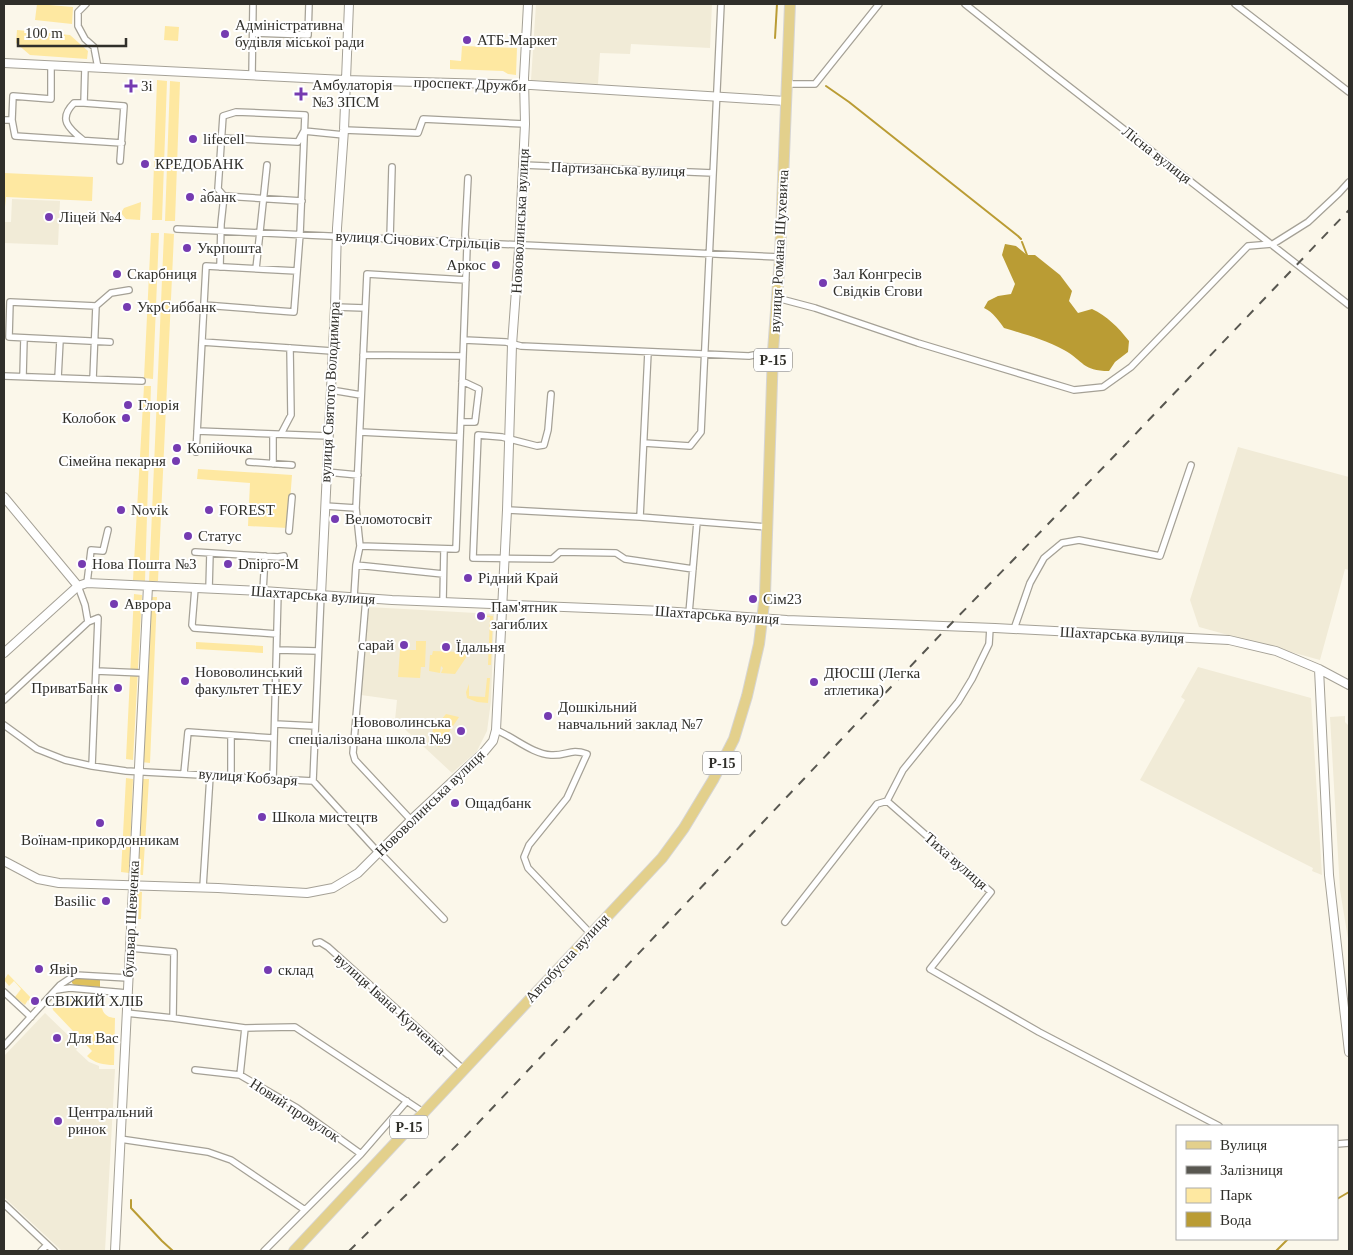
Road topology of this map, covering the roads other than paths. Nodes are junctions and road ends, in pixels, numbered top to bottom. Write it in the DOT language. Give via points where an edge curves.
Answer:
graph roads {
  1 [pos="86,4"];
  2 [pos="253,4"];
  3 [pos="309,4"];
  4 [pos="349,4"];
  5 [pos="528,4"];
  6 [pos="720,4"];
  7 [pos="790,4"];
  8 [pos="879,4"];
  9 [pos="965,4"];
  10 [pos="1235,4"];
  11 [pos="253,33"];
  12 [pos="4,63"];
  13 [pos="51,66"];
  14 [pos="86,68"];
  15 [pos="98,68"];
  16 [pos="252,76"];
  17 [pos="346,80"];
  18 [pos="787,84"];
  19 [pos="525,86"];
  20 [pos="1349,92"];
  21 [pos="717,97"];
  22 [pos="786,101"];
  23 [pos="84,103"];
  24 [pos="4,120"];
  25 [pos="12,120"];
  26 [pos="525,124"];
  27 [pos="304,131"];
  28 [pos="344,132"];
  29 [pos="222,138"];
  30 [pos="83,141"];
  31 [pos="122,143"];
  32 [pos="120,161"];
  33 [pos="267,165"];
  34 [pos="523,165"];
  35 [pos="392,167"];
  36 [pos="713,173"];
  37 [pos="468,178"];
  38 [pos="1349,182"];
  39 [pos="224,196"];
  40 [pos="264,199"];
  41 [pos="302,201"];
  42 [pos="177,229"];
  43 [pos="221,231"];
  44 [pos="261,232"];
  45 [pos="300,234"];
  46 [pos="337,236"];
  47 [pos="390,238"];
  48 [pos="465,242"];
  49 [pos="1273,244"];
  50 [pos="519,245"];
  51 [pos="709,253"];
  52 [pos="780,257"];
  53 [pos="220,267"];
  54 [pos="256,269"];
  55 [pos="297,271"];
  56 [pos="466,280"];
  57 [pos="128,290"];
  58 [pos="777,298"];
  59 [pos="204,305"];
  60 [pos="1349,305"];
  61 [pos="96,306"];
  62 [pos="335,307"];
  63 [pos="365,308"];
  64 [pos="24,338"];
  65 [pos="60,340"];
  66 [pos="464,340"];
  67 [pos="94,341"];
  68 [pos="110,342"];
  69 [pos="202,342"];
  70 [pos="512,345"];
  71 [pos="290,348"];
  72 [pos="332,352"];
  73 [pos="648,352"];
  74 [pos="773,352"];
  75 [pos="704,354"];
  76 [pos="363,355"];
  77 [pos="463,356"];
  78 [pos="4,376"];
  79 [pos="23,376"];
  80 [pos="58,378"];
  81 [pos="93,380"];
  82 [pos="142,381"];
  83 [pos="462,381"];
  84 [pos="331,390"];
  85 [pos="551,394"];
  86 [pos="361,395"];
  87 [pos="461,422"];
  88 [pos="197,431"];
  89 [pos="360,432"];
  90 [pos="273,434"];
  91 [pos="281,434"];
  92 [pos="329,436"];
  93 [pos="460,437"];
  94 [pos="509,439"];
  95 [pos="644,443"];
  96 [pos="196,452"];
  97 [pos="250,462"];
  98 [pos="273,464"];
  99 [pos="292,465"];
  100 [pos="1191,465"];
  101 [pos="326,472"];
  102 [pos="358,475"];
  103 [pos="4,497"];
  104 [pos="292,497"];
  105 [pos="324,506"];
  106 [pos="356,508"];
  107 [pos="508,510"];
  108 [pos="640,517"];
  109 [pos="697,522"];
  110 [pos="767,527"];
  111 [pos="108,530"];
  112 [pos="289,530"];
  113 [pos="360,546"];
  114 [pos="444,549"];
  115 [pos="195,552"];
  116 [pos="210,553"];
  117 [pos="266,556"];
  118 [pos="284,556"];
  119 [pos="505,559"];
  120 [pos="356,565"];
  121 [pos="693,568"];
  122 [pos="443,574"];
  123 [pos="88,583"];
  124 [pos="78,586"];
  125 [pos="148,586"];
  126 [pos="195,588"];
  127 [pos="209,589"];
  128 [pos="263,591"];
  129 [pos="278,592"];
  130 [pos="321,595"];
  131 [pos="354,597"];
  132 [pos="366,598"];
  133 [pos="443,602"];
  134 [pos="503,603"];
  135 [pos="689,613"];
  136 [pos="763,619"];
  137 [pos="88,622"];
  138 [pos="990,628"];
  139 [pos="1014,629"];
  140 [pos="277,634"];
  141 [pos="277,650"];
  142 [pos="318,651"];
  143 [pos="4,653"];
  144 [pos="1318,669"];
  145 [pos="96,671"];
  146 [pos="143,672"];
  147 [pos="1349,685"];
  148 [pos="4,700"];
  149 [pos="275,724"];
  150 [pos="4,725"];
  151 [pos="315,726"];
  152 [pos="496,730"];
  153 [pos="231,735"];
  154 [pos="273,738"];
  155 [pos="92,766"];
  156 [pos="138,771"];
  157 [pos="184,773"];
  158 [pos="210,776"];
  159 [pos="231,777"];
  160 [pos="273,780"];
  161 [pos="313,781"];
  162 [pos="887,801"];
  163 [pos="411,820"];
  164 [pos="379,852"];
  165 [pos="4,861"];
  166 [pos="132,885"];
  167 [pos="203,887"];
  168 [pos="444,919"];
  169 [pos="785,922"];
  170 [pos="590,933"];
  171 [pos="316,943"];
  172 [pos="130,948"];
  173 [pos="128,978"];
  174 [pos="56,990"];
  175 [pos="4,992"];
  176 [pos="127,993"];
  177 [pos="129,1014"];
  178 [pos="31,1017"];
  179 [pos="173,1018"];
  180 [pos="245,1028"];
  181 [pos="4,1046"];
  182 [pos="1349,1052"];
  183 [pos="463,1069"];
  184 [pos="195,1070"];
  185 [pos="240,1075"];
  186 [pos="407,1101"];
  187 [pos="423,1112"];
  188 [pos="1216,1125"];
  189 [pos="120,1139"];
  190 [pos="361,1154"];
  191 [pos="4,1204"];
  192 [pos="305,1210"];
  193 [pos="47,1245"];
  194 [pos="41,1251"];
  195 [pos="54,1251"];
  196 [pos="115,1251"];
  197 [pos="264,1251"];
  198 [pos="294,1251"];
  1 -- 15 [label="street" via="78,12 78,26 94,47"];
  2 -- 11 [label="street"];
  3 -- 11 [label="street" via="308,35"];
  4 -- 17 [label="street, вулиця Святого Володимира"];
  5 -- 19 [label="street, Нововолинська вулиця"];
  6 -- 21 [label="street"];
  7 -- 18 [label="main road, вулиця Романа Шухевича / Р-15"];
  8 -- 18 [label="street" via="815,84"];
  9 -- 49 [label="street, Лісна вулиця"];
  10 -- 20 [label="street"];
  11 -- 16 [label="street"];
  12 -- 13 [label="street, проспект Дружби"];
  13 -- 14 [label="street, проспект Дружби"];
  13 -- 25 [label="street" via="51,99 13,96"];
  14 -- 15 [label="street, проспект Дружби"];
  14 -- 23 [label="street"];
  15 -- 16 [label="street, проспект Дружби"];
  16 -- 17 [label="street, проспект Дружби"];
  17 -- 19 [label="street, проспект Дружби"];
  17 -- 28 [label="street, вулиця Святого Володимира"];
  18 -- 22 [label="main road, вулиця Романа Шухевича / Р-15"];
  19 -- 21 [label="street, проспект Дружби"];
  19 -- 26 [label="street, Нововолинська вулиця"];
  21 -- 22 [label="street, проспект Дружби"];
  21 -- 36 [label="street"];
  22 -- 52 [label="main road, вулиця Романа Шухевича / Р-15"];
  23 -- 30 [label="street" via="74,103 68,109 66,120 68,128"];
  23 -- 31 [label="street" via="124,106"];
  24 -- 25 [label="street"];
  25 -- 30 [label="street" via="15,136"];
  26 -- 28 [label="street" via="423,120 418,133"];
  26 -- 34 [label="street, Нововолинська вулиця"];
  27 -- 28 [label="street"];
  27 -- 29 [label="street" via="298,142"];
  27 -- 29 [label="street" via="305,115 236,112 223,116"];
  27 -- 41 [label="street"];
  28 -- 46 [label="street, вулиця Святого Володимира"];
  29 -- 39 [label="street" via="218,189"];
  30 -- 31 [label="street"];
  31 -- 32 [label="street"];
  33 -- 40 [label="street"];
  34 -- 36 [label="street, Партизанська вулиця"];
  34 -- 50 [label="street, Нововолинська вулиця"];
  35 -- 47 [label="street"];
  36 -- 51 [label="street"];
  37 -- 48 [label="street"];
  38 -- 49 [label="street" via="1308,222"];
  39 -- 40 [label="street"];
  39 -- 43 [label="street"];
  40 -- 41 [label="street"];
  40 -- 44 [label="street"];
  41 -- 45 [label="street"];
  42 -- 43 [label="street, вулиця Січових Стрільців"];
  43 -- 44 [label="street, вулиця Січових Стрільців"];
  43 -- 53 [label="street"];
  44 -- 45 [label="street, вулиця Січових Стрільців"];
  44 -- 54 [label="street"];
  45 -- 46 [label="street, вулиця Січових Стрільців"];
  45 -- 55 [label="street"];
  46 -- 47 [label="street, вулиця Січових Стрільців"];
  46 -- 62 [label="street, вулиця Святого Володимира"];
  47 -- 48 [label="street, вулиця Січових Стрільців"];
  48 -- 50 [label="street, вулиця Січових Стрільців"];
  48 -- 56 [label="street"];
  49 -- 58 [label="street" via="1248,246 1131,367 1103,387 1074,390"];
  49 -- 60 [label="street, Лісна вулиця"];
  50 -- 51 [label="street, вулиця Січових Стрільців"];
  50 -- 70 [label="street, Нововолинська вулиця"];
  51 -- 52 [label="street, вулиця Січових Стрільців"];
  51 -- 75 [label="street"];
  52 -- 58 [label="main road, вулиця Романа Шухевича / Р-15"];
  53 -- 54 [label="street"];
  53 -- 59 [label="street" via="206,266"];
  54 -- 55 [label="street"];
  55 -- 59 [label="street" via="294,312"];
  56 -- 63 [label="street" via="367,274"];
  56 -- 66 [label="street"];
  57 -- 61 [label="street" via="111,292"];
  58 -- 74 [label="main road, вулиця Романа Шухевича / Р-15"];
  59 -- 69 [label="street"];
  61 -- 64 [label="street" via="10,302 9,337"];
  61 -- 67 [label="street"];
  62 -- 63 [label="street"];
  62 -- 72 [label="street, вулиця Святого Володимира"];
  63 -- 76 [label="street"];
  64 -- 65 [label="street"];
  64 -- 79 [label="street"];
  65 -- 67 [label="street"];
  65 -- 80 [label="street"];
  66 -- 70 [label="street"];
  66 -- 77 [label="street"];
  67 -- 68 [label="street"];
  67 -- 81 [label="street"];
  69 -- 71 [label="street"];
  69 -- 88 [label="street"];
  70 -- 73 [label="street"];
  70 -- 94 [label="street, Нововолинська вулиця"];
  71 -- 72 [label="street"];
  71 -- 91 [label="street" via="291,414"];
  72 -- 84 [label="street, вулиця Святого Володимира"];
  73 -- 75 [label="street"];
  73 -- 95 [label="street"];
  74 -- 75 [label="street" via="749,356"];
  74 -- 110 [label="main road, вулиця Романа Шухевича / Р-15"];
  75 -- 95 [label="street" via="701,432 690,446"];
  76 -- 77 [label="street"];
  76 -- 86 [label="street"];
  77 -- 83 [label="street"];
  78 -- 79 [label="street"];
  79 -- 80 [label="street"];
  80 -- 81 [label="street"];
  81 -- 82 [label="street"];
  83 -- 87 [label="street"];
  83 -- 87 [label="street" via="479,390 475,422"];
  84 -- 86 [label="street"];
  84 -- 92 [label="street, вулиця Святого Володимира"];
  85 -- 94 [label="street" via="544,445"];
  86 -- 89 [label="street"];
  87 -- 93 [label="street"];
  88 -- 90 [label="street"];
  88 -- 96 [label="street"];
  89 -- 93 [label="street"];
  89 -- 102 [label="street"];
  90 -- 91 [label="street"];
  90 -- 98 [label="street"];
  91 -- 92 [label="street"];
  92 -- 101 [label="street, вулиця Святого Володимира"];
  93 -- 114 [label="street" via="456,549"];
  94 -- 107 [label="street, Нововолинська вулиця"];
  94 -- 119 [label="street" via="478,435 473,558"];
  95 -- 108 [label="street"];
  97 -- 98 [label="street"];
  98 -- 99 [label="street"];
  100 -- 139 [label="street" via="1160,556 1079,540 1062,543 1044,558 1030,583"];
  101 -- 102 [label="street"];
  101 -- 105 [label="street, вулиця Святого Володимира"];
  102 -- 106 [label="street"];
  103 -- 124 [label="street"];
  104 -- 112 [label="street"];
  105 -- 106 [label="street"];
  105 -- 130 [label="street, вулиця Святого Володимира"];
  106 -- 113 [label="street"];
  107 -- 108 [label="street"];
  107 -- 119 [label="street, Нововолинська вулиця"];
  108 -- 109 [label="street"];
  109 -- 110 [label="street"];
  109 -- 121 [label="street"];
  110 -- 136 [label="main road, вулиця Романа Шухевича / Р-15"];
  111 -- 123 [label="street" via="103,551 91,550"];
  113 -- 114 [label="street"];
  113 -- 120 [label="street"];
  114 -- 122 [label="street"];
  115 -- 116 [label="street"];
  116 -- 117 [label="street"];
  116 -- 127 [label="street"];
  117 -- 118 [label="street"];
  117 -- 128 [label="street"];
  119 -- 121 [label="street" via="552,559 560,552 616,554 626,559"];
  119 -- 134 [label="street, Нововолинська вулиця"];
  120 -- 122 [label="street"];
  120 -- 131 [label="street"];
  121 -- 135 [label="street"];
  122 -- 133 [label="street"];
  123 -- 124 [label="street, Шахтарська вулиця"];
  123 -- 125 [label="street, Шахтарська вулиця"];
  124 -- 137 [label="street"];
  124 -- 143 [label="street"];
  125 -- 126 [label="street, Шахтарська вулиця"];
  125 -- 146 [label="street, бульвар Шевченка"];
  126 -- 127 [label="street, Шахтарська вулиця"];
  126 -- 140 [label="street" via="194,628"];
  127 -- 128 [label="street, Шахтарська вулиця"];
  128 -- 129 [label="street, Шахтарська вулиця"];
  129 -- 130 [label="street, Шахтарська вулиця"];
  129 -- 140 [label="street"];
  130 -- 131 [label="street, Шахтарська вулиця"];
  130 -- 142 [label="street, вулиця Святого Володимира"];
  131 -- 132 [label="street, Шахтарська вулиця"];
  132 -- 133 [label="street, Шахтарська вулиця"];
  132 -- 163 [label="street" via="353,753 355,760"];
  133 -- 134 [label="street, Шахтарська вулиця"];
  134 -- 135 [label="street, Шахтарська вулиця"];
  134 -- 152 [label="street, Нововолинська вулиця"];
  135 -- 136 [label="street, Шахтарська вулиця"];
  136 -- 138 [label="street, Шахтарська вулиця"];
  136 -- 170 [label="main road, Автобусна вулиця / Р-15" via="747,696 734,739 713,780 662,858"];
  137 -- 145 [label="street" via="98,618"];
  137 -- 148 [label="street"];
  138 -- 139 [label="street, Шахтарська вулиця"];
  138 -- 162 [label="street" via="989,644 972,679 958,702 903,770"];
  139 -- 144 [label="street, Шахтарська вулиця" via="1229,640 1276,651"];
  140 -- 141 [label="street"];
  141 -- 142 [label="street"];
  141 -- 149 [label="street"];
  142 -- 151 [label="street, вулиця Святого Володимира"];
  144 -- 147 [label="street, Шахтарська вулиця"];
  144 -- 182 [label="street" via="1329,875"];
  145 -- 146 [label="street"];
  145 -- 155 [label="street"];
  146 -- 156 [label="street, бульвар Шевченка"];
  149 -- 151 [label="street"];
  149 -- 154 [label="street"];
  150 -- 155 [label="street, вулиця Кобзаря" via="37,749"];
  151 -- 161 [label="street, вулиця Святого Володимира"];
  152 -- 163 [label="street, Нововолинська вулиця" via="493,741 483,753"];
  152 -- 170 [label="street" via="550,755 576,750 587,754 567,798 529,845 524,857 528,868"];
  153 -- 154 [label="street"];
  153 -- 157 [label="street" via="188,732"];
  153 -- 159 [label="street"];
  154 -- 160 [label="street"];
  155 -- 156 [label="street, вулиця Кобзаря"];
  156 -- 157 [label="street, вулиця Кобзаря"];
  156 -- 166 [label="street, бульвар Шевченка"];
  157 -- 158 [label="street, вулиця Кобзаря"];
  158 -- 159 [label="street, вулиця Кобзаря"];
  158 -- 167 [label="street"];
  159 -- 160 [label="street, вулиця Кобзаря"];
  160 -- 161 [label="street, вулиця Кобзаря"];
  161 -- 164 [label="street, вулиця Кобзаря"];
  162 -- 169 [label="street" via="877,804"];
  162 -- 188 [label="street, Тиха вулиця" via="991,892 930,969 1039,1032"];
  163 -- 164 [label="street, Нововолинська вулиця"];
  164 -- 167 [label="street, Нововолинська вулиця" via="358,873 332,888 307,893"];
  164 -- 168 [label="street, вулиця Кобзаря"];
  165 -- 166 [label="street, Нововолинська вулиця" via="38,878 59,883"];
  166 -- 167 [label="street, Нововолинська вулиця"];
  166 -- 172 [label="street, бульвар Шевченка"];
  170 -- 183 [label="main road, Автобусна вулиця / Р-15"];
  171 -- 183 [label="street, вулиця Івана Курченка" via="328,947"];
  172 -- 173 [label="street, бульвар Шевченка"];
  172 -- 179 [label="street" via="174,952"];
  173 -- 174 [label="street" via="75,975"];
  173 -- 176 [label="street, бульвар Шевченка"];
  174 -- 176 [label="street" via="70,988"];
  174 -- 178 [label="street"];
  175 -- 178 [label="street"];
  176 -- 177 [label="street, бульвар Шевченка"];
  177 -- 179 [label="street"];
  177 -- 189 [label="street, бульвар Шевченка"];
  178 -- 181 [label="street"];
  179 -- 180 [label="street"];
  180 -- 185 [label="street"];
  180 -- 186 [label="street" via="295,1027"];
  183 -- 187 [label="main road, Автобусна вулиця / Р-15"];
  184 -- 185 [label="street, Новий провулок"];
  185 -- 190 [label="street, Новий провулок" via="297,1108"];
  186 -- 187 [label="street"];
  186 -- 190 [label="street"];
  187 -- 198 [label="main road, Автобусна вулиця / Р-15"];
  189 -- 192 [label="street" via="208,1152 231,1160"];
  189 -- 196 [label="street, бульвар Шевченка"];
  190 -- 192 [label="street"];
  191 -- 193 [label="street"];
  192 -- 197 [label="street"];
  193 -- 194 [label="street"];
  193 -- 195 [label="street"];
}
